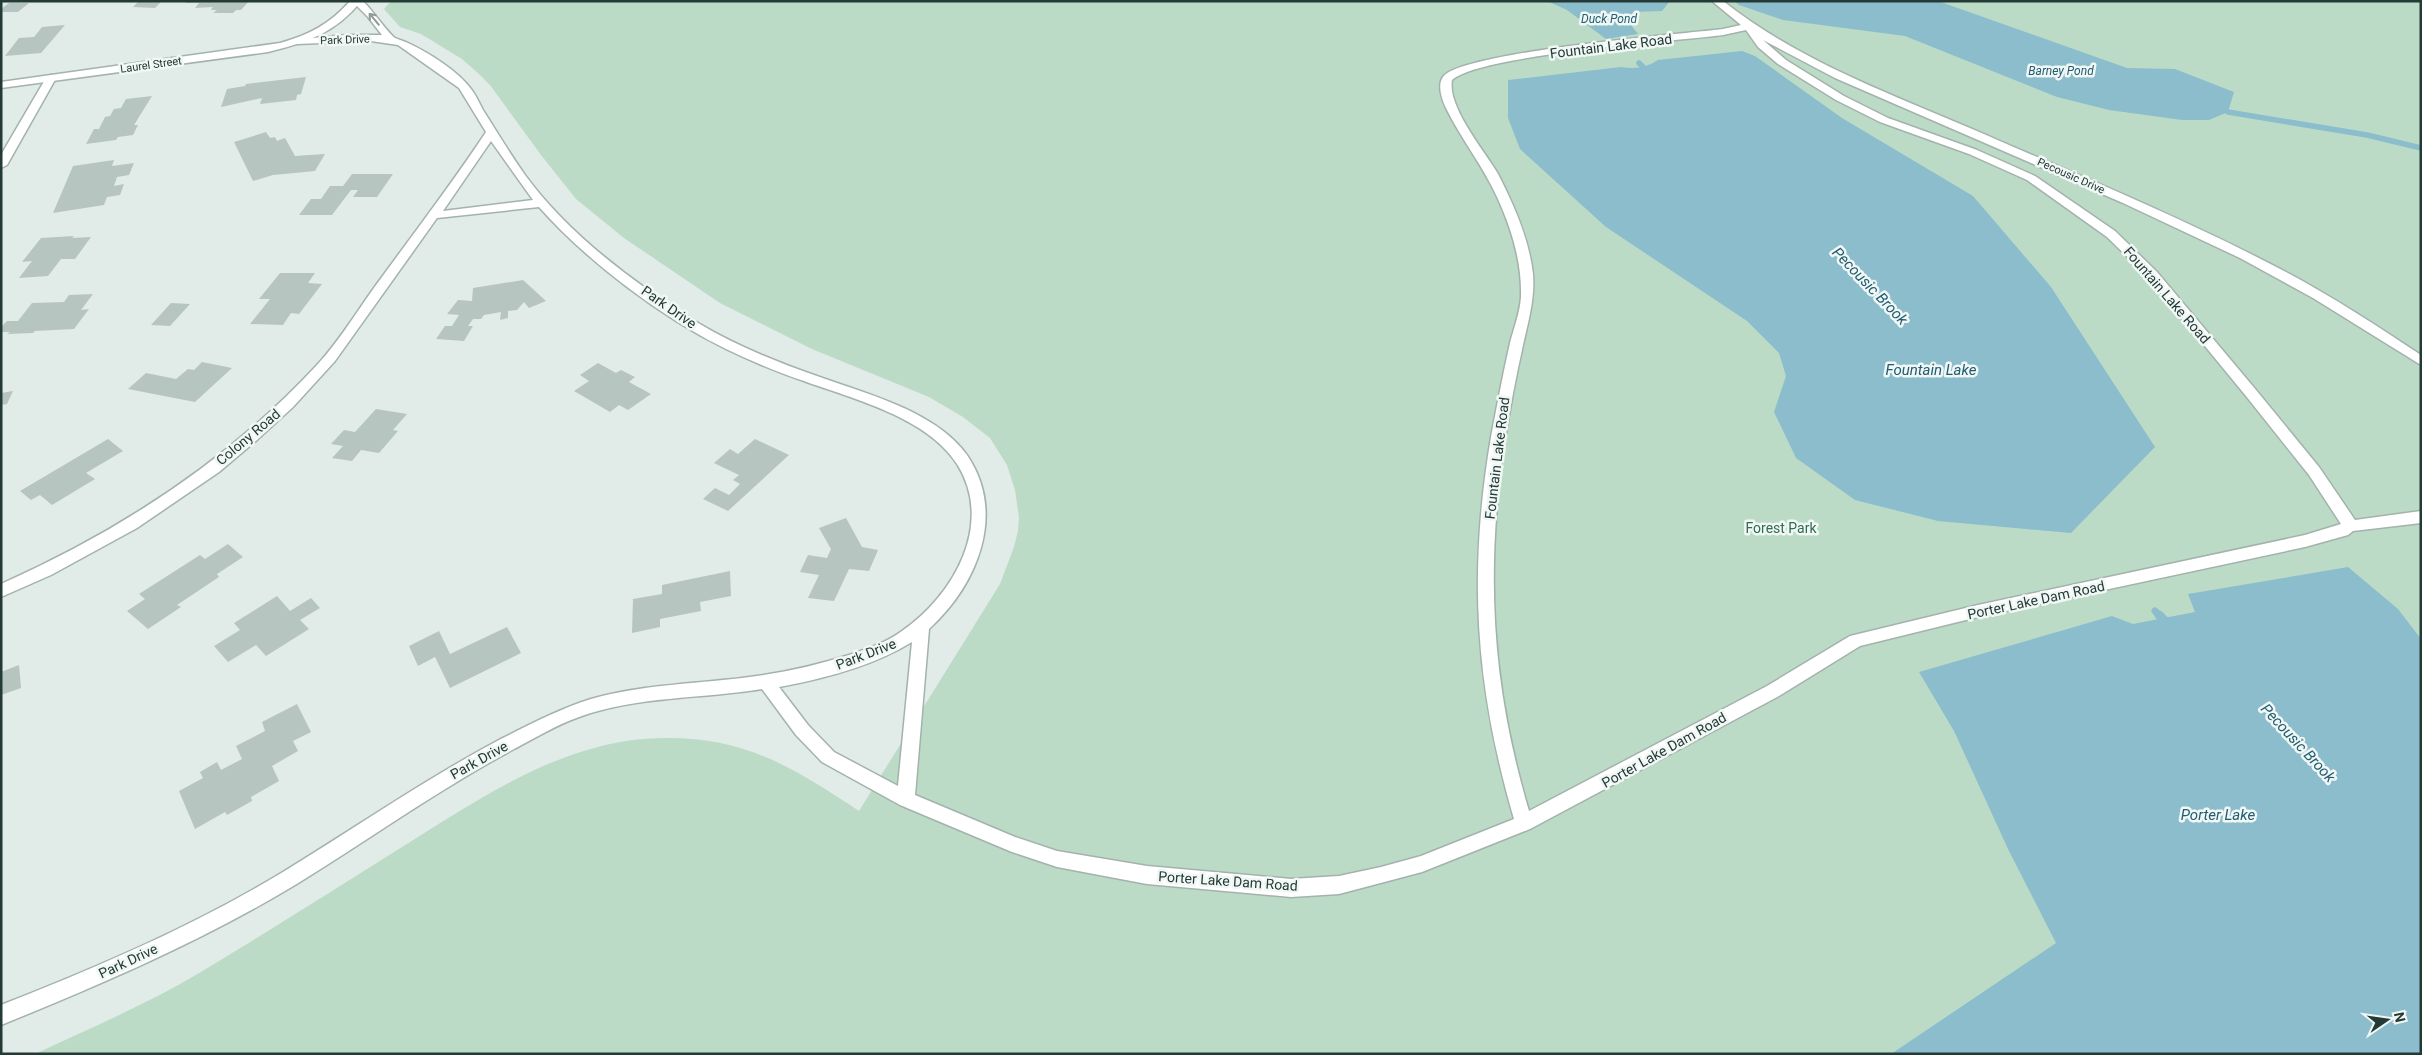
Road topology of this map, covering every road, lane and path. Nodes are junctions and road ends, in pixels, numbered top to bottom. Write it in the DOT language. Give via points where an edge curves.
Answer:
graph roads {
  1 [pos="357,1"];
  2 [pos="1717,1"];
  3 [pos="1748,26"];
  4 [pos="390,39"];
  5 [pos="300,42"];
  6 [pos="51,78"];
  7 [pos="1,85"];
  8 [pos="492,132"];
  9 [pos="1,166"];
  10 [pos="541,203"];
  11 [pos="436,214"];
  12 [pos="2421,361"];
  13 [pos="2421,517"];
  14 [pos="2349,526"];
  15 [pos="1,592"];
  16 [pos="921,626"];
  17 [pos="766,682"];
  18 [pos="906,799"];
  19 [pos="1524,823"];
  20 [pos="1,1015"];
  4 -- 1 [label="street, Park Drive, one-way"];
  1 -- 5 [label="street" via="339,21"];
  2 -- 3 [label="street, Pecousic Drive"];
  3 -- 12 [label="street, Pecousic Drive" via="1824,68 2142,207 2250,258"];
  3 -- 14 [label="street, Fountain Lake Road" via="1762,46 1782,62 1840,98 1884,120 1973,152 2031,178 2111,234 2153,275 2251,392 2314,471 2347,518"];
  3 -- 19 [label="street, Fountain Lake Road" via="1498,61 1456,72 1446,81 1451,107 1491,175 1509,214 1521,247 1528,281 1498,428 1485,592 1496,716"];
  4 -- 5 [label="street, Park Drive"];
  4 -- 8 [label="street, Park Drive" via="408,46 468,91"];
  5 -- 6 [label="street, Laurel Street"];
  6 -- 7 [label="street, Laurel Street"];
  6 -- 9 [label="street"];
  8 -- 10 [label="street, Park Drive" via="518,175"];
  8 -- 11 [label="street, Colony Road"];
  10 -- 11 [label="street"];
  10 -- 16 [label="street, Park Drive" via="584,243 688,322 785,370 922,424 964,460 976,489 979,517 976,543 971,560 952,594"];
  11 -- 15 [label="street, Colony Road" via="340,347 304,388 261,428 213,467 129,526"];
  13 -- 14 [label="street, Porter Lake Dam Road"];
  14 -- 19 [label="street, Porter Lake Dam Road" via="2343,531 2305,542 1856,641 1789,682"];
  16 -- 17 [label="street, Park Drive" via="882,651 835,667"];
  16 -- 18 [label="street"];
  17 -- 18 [label="street, Porter Lake Dam Road" via="802,730 828,756"];
  17 -- 20 [label="street, Park Drive" via="650,693 602,703 558,718 428,789 254,899 120,965"];
  18 -- 19 [label="street, Porter Lake Dam Road" via="1012,844 1057,859 1146,875 1291,888 1339,885 1381,876"];
}
